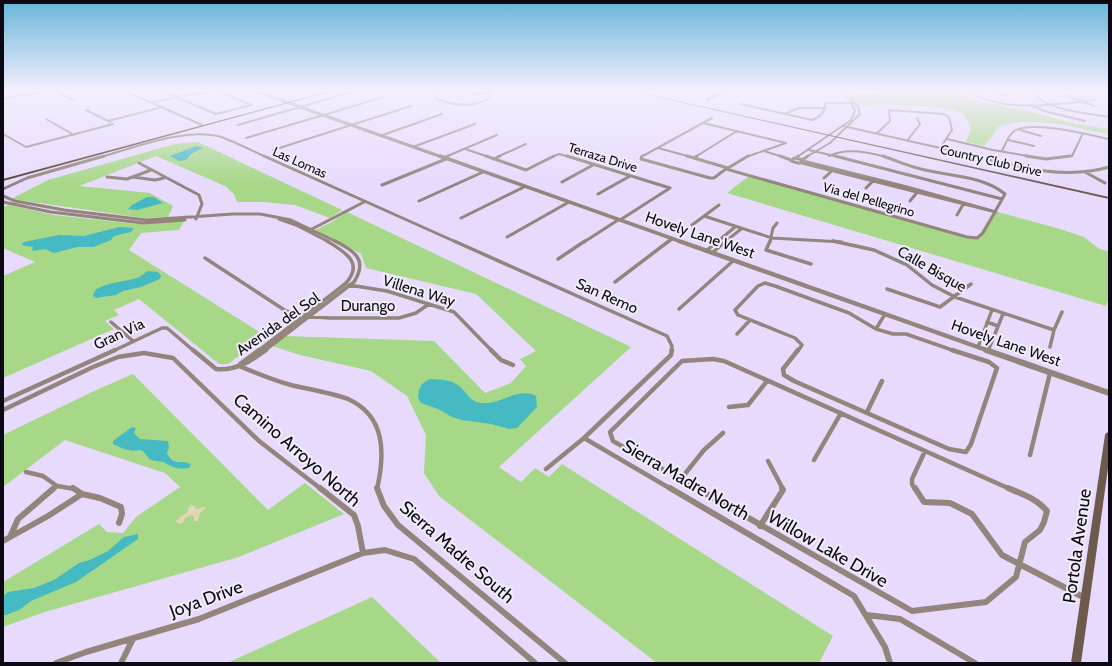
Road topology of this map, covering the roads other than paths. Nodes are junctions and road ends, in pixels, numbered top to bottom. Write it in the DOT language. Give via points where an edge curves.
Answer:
graph roads {
  1 [pos="51,122"];
  2 [pos="110,122"];
  3 [pos="196,122"];
  4 [pos="212,122"];
  5 [pos="248,122"];
  6 [pos="302,122"];
  7 [pos="341,122"];
  8 [pos="359,122"];
  9 [pos="419,122"];
  10 [pos="779,122"];
  11 [pos="781,122"];
  12 [pos="847,122"];
  13 [pos="853,122"];
  14 [pos="889,122"];
  15 [pos="919,122"];
  16 [pos="950,122"];
  17 [pos="703,123"];
  18 [pos="474,124"];
  19 [pos="202,125"];
  20 [pos="238,125"];
  21 [pos="350,125"];
  22 [pos="843,126"];
  23 [pos="848,127"];
  24 [pos="1018,129"];
  25 [pos="737,131"];
  26 [pos="834,134"];
  27 [pos="876,134"];
  28 [pos="1083,134"];
  29 [pos="4,135"];
  30 [pos="74,135"];
  31 [pos="497,135"];
  32 [pos="380,136"];
  33 [pos="1041,136"];
  34 [pos="246,138"];
  35 [pos="1109,138"];
  36 [pos="948,139"];
  37 [pos="1008,140"];
  38 [pos="907,141"];
  39 [pos="526,144"];
  40 [pos="1034,146"];
  41 [pos="413,147"];
  42 [pos="658,148"];
  43 [pos="940,148"];
  44 [pos="464,149"];
  45 [pos="273,150"];
  46 [pos="809,150"];
  47 [pos="765,151"];
  48 [pos="1002,151"];
  49 [pos="815,152"];
  50 [pos="829,156"];
  51 [pos="694,158"];
  52 [pos="445,159"];
  53 [pos="494,159"];
  54 [pos="793,159"];
  55 [pos="802,161"];
  56 [pos="139,163"];
  57 [pos="594,165"];
  58 [pos="1109,167"];
  59 [pos="727,168"];
  60 [pos="151,170"];
  61 [pos="833,170"];
  62 [pos="483,172"];
  63 [pos="1085,172"];
  64 [pos="630,176"];
  65 [pos="107,177"];
  66 [pos="133,177"];
  67 [pos="165,178"];
  68 [pos="824,178"];
  69 [pos="3,180"];
  70 [pos="874,180"];
  71 [pos="562,182"];
  72 [pos="1105,184"];
  73 [pos="382,186"];
  74 [pos="524,187"];
  75 [pos="866,188"];
  76 [pos="1065,188"];
  77 [pos="3,189"];
  78 [pos="918,191"];
  79 [pos="1090,191"];
  80 [pos="598,194"];
  81 [pos="3,196"];
  82 [pos="1109,196"];
  83 [pos="1002,200"];
  84 [pos="15,201"];
  85 [pos="419,201"];
  86 [pos="910,201"];
  87 [pos="3,202"];
  88 [pos="364,202"];
  89 [pos="569,202"];
  90 [pos="8,203"];
  91 [pos="964,204"];
  92 [pos="3,205"];
  93 [pos="719,205"];
  94 [pos="996,212"];
  95 [pos="957,215"];
  96 [pos="704,216"];
  97 [pos="197,218"];
  98 [pos="461,218"];
  99 [pos="619,220"];
  100 [pos="777,223"];
  101 [pos="692,225"];
  102 [pos="735,227"];
  103 [pos="741,229"];
  104 [pos="309,230"];
  105 [pos="725,235"];
  106 [pos="507,237"];
  107 [pos="732,237"];
  108 [pos="772,238"];
  109 [pos="672,239"];
  110 [pos="706,251"];
  111 [pos="712,253"];
  112 [pos="205,258"];
  113 [pos="558,258"];
  114 [pos="733,260"];
  115 [pos="811,264"];
  116 [pos="615,282"];
  117 [pos="345,284"];
  118 [pos="971,284"];
  119 [pos="352,285"];
  120 [pos="886,289"];
  121 [pos="955,297"];
  122 [pos="429,304"];
  123 [pos="679,308"];
  124 [pos="992,310"];
  125 [pos="1062,312"];
  126 [pos="885,314"];
  127 [pos="1003,314"];
  128 [pos="303,316"];
  129 [pos="310,317"];
  130 [pos="750,320"];
  131 [pos="111,322"];
  132 [pos="987,322"];
  133 [pos="998,326"];
  134 [pos="876,329"];
  135 [pos="1054,330"];
  136 [pos="737,334"];
  137 [pos="133,341"];
  138 [pos="978,347"];
  139 [pos="1050,347"];
  140 [pos="988,351"];
  141 [pos="239,366"];
  142 [pos="513,366"];
  143 [pos="1050,372"];
  144 [pos="767,381"];
  145 [pos="882,381"];
  146 [pos="1109,393"];
  147 [pos="3,401"];
  148 [pos="729,407"];
  149 [pos="3,410"];
  150 [pos="867,412"];
  151 [pos="841,414"];
  152 [pos="723,433"];
  153 [pos="1109,434"];
  154 [pos="584,438"];
  155 [pos="925,451"];
  156 [pos="1030,455"];
  157 [pos="814,460"];
  158 [pos="768,461"];
  159 [pos="546,469"];
  160 [pos="26,472"];
  161 [pos="680,480"];
  162 [pos="57,486"];
  163 [pos="82,494"];
  164 [pos="119,523"];
  165 [pos="760,526"];
  166 [pos="10,537"];
  167 [pos="3,541"];
  168 [pos="363,553"];
  169 [pos="1019,566"];
  170 [pos="1085,598"];
  171 [pos="867,615"];
  172 [pos="133,639"];
  173 [pos="890,662"];
  174 [pos="56,663"];
  175 [pos="121,663"];
  176 [pos="535,663"];
  177 [pos="565,663"];
  178 [pos="974,663"];
  179 [pos="1076,663"];
  1 -- 30 [label="street"];
  2 -- 30 [label="street" via="113,124"];
  3 -- 19 [label="street"];
  4 -- 19 [label="main road"];
  5 -- 20 [label="street"];
  6 -- 34 [label="street"];
  7 -- 21 [label="street, Hovely Lane West"];
  8 -- 21 [label="street"];
  9 -- 32 [label="street"];
  10 -- 26 [label="main road, Country Club Drive"];
  11 -- 26 [label="main road, Country Club Drive"];
  12 -- 22 [label="street"];
  13 -- 23 [label="street"];
  14 -- 27 [label="street"];
  15 -- 38 [label="street" via="919,127"];
  16 -- 36 [label="street" via="952,130"];
  17 -- 25 [label="street"];
  17 -- 42 [label="street"];
  18 -- 41 [label="street"];
  19 -- 69 [label="main road"];
  21 -- 32 [label="street, Hovely Lane West"];
  21 -- 45 [label="street"];
  22 -- 23 [label="street"];
  22 -- 26 [label="street"];
  23 -- 26 [label="street"];
  23 -- 27 [label="street"];
  24 -- 28 [label="street" via="1046,128"];
  24 -- 33 [label="street"];
  24 -- 37 [label="street"];
  25 -- 47 [label="street" via="786,143"];
  25 -- 51 [label="street"];
  26 -- 46 [label="street"];
  26 -- 49 [label="street" via="830,143"];
  26 -- 76 [label="main road, Country Club Drive"];
  26 -- 79 [label="main road, Country Club Drive"];
  27 -- 38 [label="street"];
  28 -- 35 [label="street"];
  28 -- 48 [label="street" via="1075,153 1066,158 1044,159"];
  29 -- 30 [label="street" via="26,147"];
  31 -- 44 [label="street"];
  32 -- 41 [label="street, Hovely Lane West"];
  36 -- 43 [label="street"];
  36 -- 48 [label="street"];
  37 -- 40 [label="street"];
  37 -- 48 [label="street"];
  38 -- 43 [label="street"];
  39 -- 53 [label="street"];
  41 -- 52 [label="street, Hovely Lane West"];
  42 -- 51 [label="street"];
  42 -- 59 [label="street" via="641,159 710,178 714,178"];
  43 -- 63 [label="street" via="1041,170"];
  44 -- 52 [label="street"];
  44 -- 53 [label="street, Terraza Drive"];
  46 -- 49 [label="street"];
  46 -- 54 [label="street"];
  47 -- 54 [label="street"];
  47 -- 59 [label="street" via="750,155"];
  49 -- 50 [label="street"];
  49 -- 55 [label="street"];
  50 -- 83 [label="street"];
  50 -- 83 [label="street" via="836,152 873,154 918,169 974,180 1004,192"];
  51 -- 59 [label="street"];
  52 -- 62 [label="street, Hovely Lane West"];
  52 -- 73 [label="street"];
  53 -- 57 [label="street, Terraza Drive" via="526,170 559,154"];
  54 -- 55 [label="street"];
  54 -- 55 [label="street" via="796,163"];
  55 -- 61 [label="street"];
  56 -- 60 [label="street"];
  57 -- 64 [label="street, Terraza Drive"];
  57 -- 71 [label="street"];
  58 -- 63 [label="street"];
  59 -- 94 [label="street, Via del Pellegrino" via="967,237 977,238"];
  60 -- 66 [label="street"];
  60 -- 67 [label="street"];
  61 -- 68 [label="street"];
  61 -- 70 [label="street"];
  62 -- 74 [label="street, Hovely Lane West"];
  62 -- 85 [label="street"];
  63 -- 72 [label="street"];
  64 -- 80 [label="street"];
  64 -- 99 [label="street, Terraza Drive" via="670,188"];
  65 -- 66 [label="street"];
  66 -- 67 [label="street" via="155,180"];
  67 -- 97 [label="street" via="199,195 203,202"];
  70 -- 75 [label="street"];
  70 -- 78 [label="street"];
  74 -- 89 [label="street, Hovely Lane West"];
  74 -- 98 [label="street"];
  76 -- 79 [label="main road"];
  76 -- 82 [label="main road, Country Club Drive"];
  77 -- 88 [label="street, Las Lomas" via="27,178 171,138 211,135"];
  78 -- 86 [label="street"];
  78 -- 91 [label="street"];
  79 -- 82 [label="main road, Country Club Drive"];
  81 -- 84 [label="street, Avenida del Sol"];
  83 -- 94 [label="street"];
  84 -- 90 [label="street"];
  84 -- 97 [label="street, Avenida del Sol" via="146,220"];
  87 -- 90 [label="street, Avenida del Sol"];
  88 -- 104 [label="street"];
  88 -- 154 [label="street, San Remo" via="667,336 672,346 670,355"];
  89 -- 99 [label="street, Hovely Lane West"];
  89 -- 106 [label="street"];
  90 -- 92 [label="street"];
  90 -- 97 [label="street, Avenida del Sol" via="51,212 143,223"];
  91 -- 94 [label="street"];
  91 -- 95 [label="street"];
  93 -- 96 [label="street"];
  96 -- 101 [label="street"];
  96 -- 102 [label="street, Calle Bisque"];
  97 -- 104 [label="street, Avenida del Sol" via="260,216 282,220"];
  99 -- 109 [label="street, Hovely Lane West"];
  99 -- 113 [label="street"];
  100 -- 108 [label="street" via="772,228"];
  102 -- 103 [label="street, Calle Bisque"];
  102 -- 105 [label="street"];
  103 -- 107 [label="street"];
  103 -- 108 [label="street, Calle Bisque"];
  104 -- 117 [label="street, Avenida del Sol" via="349,255 353,269"];
  104 -- 119 [label="street, Avenida del Sol" via="350,250 360,259 361,268"];
  105 -- 107 [label="street"];
  105 -- 110 [label="street"];
  107 -- 111 [label="street"];
  108 -- 115 [label="street" via="766,250"];
  108 -- 121 [label="street, Calle Bisque" via="841,242 874,250 907,265 932,285"];
  109 -- 110 [label="street, Hovely Lane West"];
  109 -- 116 [label="street"];
  110 -- 111 [label="street, Hovely Lane West"];
  111 -- 114 [label="street, Hovely Lane West"];
  112 -- 128 [label="street, Durango" via="286,311"];
  114 -- 123 [label="street"];
  114 -- 126 [label="street, Hovely Lane West"];
  117 -- 119 [label="street, Villena Way"];
  117 -- 128 [label="street, Avenida del Sol"];
  118 -- 121 [label="street"];
  119 -- 122 [label="street, Villena Way" via="387,291"];
  119 -- 129 [label="street, Avenida del Sol"];
  120 -- 121 [label="street" via="940,307"];
  121 -- 124 [label="street, Calle Bisque"];
  122 -- 129 [label="street, Durango" via="420,312 399,318"];
  122 -- 142 [label="street, Villena Way" via="454,312 501,360"];
  124 -- 127 [label="street, Calle Bisque"];
  124 -- 132 [label="street"];
  125 -- 135 [label="street"];
  126 -- 134 [label="street"];
  126 -- 138 [label="street, Hovely Lane West"];
  127 -- 133 [label="street"];
  127 -- 135 [label="street, Calle Bisque"];
  128 -- 129 [label="street, Durango"];
  128 -- 141 [label="street, Avenida del Sol"];
  129 -- 141 [label="street, Avenida del Sol" via="249,362"];
  130 -- 134 [label="street" via="738,315 735,310 758,286 765,283 849,313"];
  130 -- 136 [label="street"];
  130 -- 150 [label="street" via="795,338 802,345 783,369 784,375"];
  131 -- 137 [label="street"];
  132 -- 133 [label="street"];
  132 -- 138 [label="street"];
  133 -- 140 [label="street"];
  134 -- 150 [label="street" via="925,339 989,362 997,368 966,452 949,448"];
  135 -- 139 [label="street"];
  137 -- 141 [label="street, Gran Via" via="167,328 216,369 225,371"];
  137 -- 147 [label="street, Gran Via"];
  138 -- 140 [label="street, Hovely Lane West"];
  140 -- 143 [label="street, Hovely Lane West"];
  141 -- 177 [label="street, Sierra Madre South" via="281,382 347,400 368,414 377,428 382,443 381,473 377,490 388,513 398,525"];
  143 -- 146 [label="street, Hovely Lane West"];
  143 -- 156 [label="street"];
  144 -- 148 [label="street" via="748,405"];
  144 -- 151 [label="street, Willow Lake Drive"];
  144 -- 161 [label="street, Willow Lake Drive" via="719,360 682,361 610,432 613,441"];
  145 -- 150 [label="street"];
  149 -- 168 [label="street, Camino Arroyo North" via="112,358 159,353 173,358 260,441 354,515"];
  151 -- 155 [label="street, Willow Lake Drive"];
  151 -- 157 [label="street"];
  152 -- 161 [label="street" via="704,450"];
  153 -- 170 [label="main road, Portola Avenue"];
  154 -- 159 [label="street, San Remo"];
  154 -- 171 [label="street, Sierra Madre North" via="854,596"];
  155 -- 169 [label="street" via="912,479 912,484 924,502 950,503 972,514 1002,555"];
  155 -- 169 [label="street, Willow Lake Drive" via="1034,500 1047,511 1040,532 1025,542"];
  158 -- 165 [label="street" via="783,490"];
  160 -- 162 [label="street" via="43,476"];
  161 -- 165 [label="street, Willow Lake Drive"];
  162 -- 163 [label="street" via="73,488"];
  162 -- 166 [label="street" via="18,519"];
  163 -- 164 [label="street" via="121,507"];
  163 -- 166 [label="street"];
  165 -- 169 [label="street, Willow Lake Drive" via="912,611 986,602 1016,577"];
  166 -- 167 [label="street"];
  168 -- 172 [label="street, Joya Drive" via="199,619"];
  168 -- 176 [label="street" via="385,550 414,559"];
  169 -- 170 [label="street"];
  170 -- 179 [label="main road, Portola Avenue"];
  171 -- 173 [label="street, Sierra Madre North" via="885,647"];
  171 -- 178 [label="street" via="900,619"];
  172 -- 174 [label="street, Joya Drive"];
  172 -- 175 [label="street"];
}
